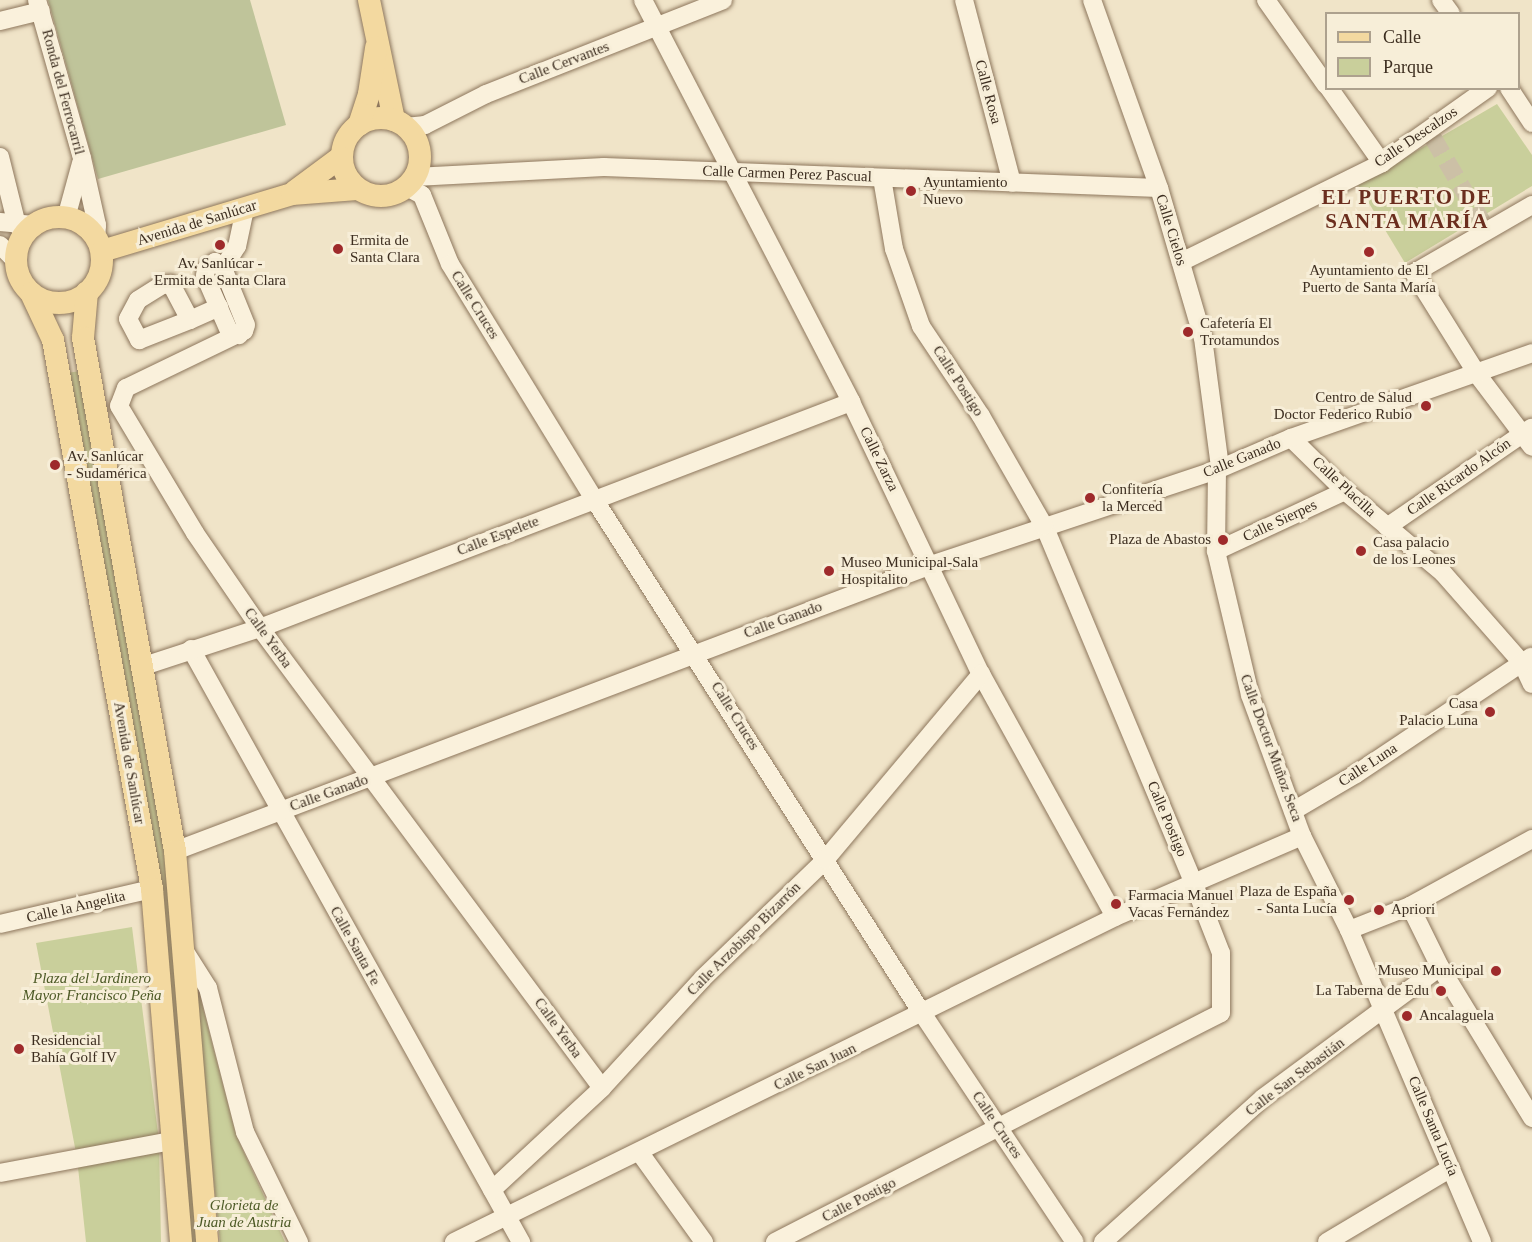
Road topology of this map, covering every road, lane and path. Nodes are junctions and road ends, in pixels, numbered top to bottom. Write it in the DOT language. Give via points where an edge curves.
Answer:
graph roads {
  1 [pos="369,0"];
  2 [pos="643,0"];
  3 [pos="723,0"];
  4 [pos="964,0"];
  5 [pos="1092,0"];
  6 [pos="1266,0"];
  7 [pos="39,6"];
  8 [pos="0,21"];
  9 [pos="656,27"];
  10 [pos="376,43"];
  11 [pos="1325,84"];
  12 [pos="1330,90"];
  13 [pos="1510,90"];
  14 [pos="1481,93"];
  15 [pos="1532,123"];
  16 [pos="400,124"];
  17 [pos="358,125"];
  18 [pos="1433,138"];
  19 [pos="0,157"];
  20 [pos="341,157"];
  21 [pos="82,158"];
  22 [pos="1382,163"];
  23 [pos="729,172"];
  24 [pos="882,178"];
  25 [pos="411,182"];
  26 [pos="1012,183"];
  27 [pos="1159,188"];
  28 [pos="357,189"];
  29 [pos="292,194"];
  30 [pos="1532,198"];
  31 [pos="1532,205"];
  32 [pos="245,208"];
  33 [pos="66,218"];
  34 [pos="1482,222"];
  35 [pos="17,224"];
  36 [pos="0,245"];
  37 [pos="99,245"];
  38 [pos="16,261"];
  39 [pos="1181,262"];
  40 [pos="223,268"];
  41 [pos="87,292"];
  42 [pos="31,293"];
  43 [pos="219,307"];
  44 [pos="190,320"];
  45 [pos="239,335"];
  46 [pos="1532,353"];
  47 [pos="1477,374"];
  48 [pos="851,402"];
  49 [pos="1528,436"];
  50 [pos="1292,438"];
  51 [pos="1218,469"];
  52 [pos="1345,490"];
  53 [pos="594,498"];
  54 [pos="1044,526"];
  55 [pos="1387,527"];
  56 [pos="1216,551"];
  57 [pos="930,565"];
  58 [pos="260,628"];
  59 [pos="190,649"];
  60 [pos="694,653"];
  61 [pos="1527,660"];
  62 [pos="144,666"];
  63 [pos="981,674"];
  64 [pos="1532,684"];
  65 [pos="373,777"];
  66 [pos="1293,811"];
  67 [pos="279,812"];
  68 [pos="1302,836"];
  69 [pos="1532,839"];
  70 [pos="175,851"];
  71 [pos="825,860"];
  72 [pos="1194,884"];
  73 [pos="152,889"];
  74 [pos="1410,906"];
  75 [pos="1115,917"];
  76 [pos="0,924"];
  77 [pos="1349,930"];
  78 [pos="184,949"];
  79 [pos="1440,967"];
  80 [pos="1384,1011"];
  81 [pos="922,1013"];
  82 [pos="602,1088"];
  83 [pos="1526,1094"];
  84 [pos="1532,1118"];
  85 [pos="1000,1129"];
  86 [pos="171,1141"];
  87 [pos="640,1153"];
  88 [pos="1451,1168"];
  89 [pos="0,1173"];
  90 [pos="492,1190"];
  91 [pos="509,1213"];
  92 [pos="181,1242"];
  93 [pos="207,1242"];
  94 [pos="298,1242"];
  95 [pos="453,1242"];
  96 [pos="521,1242"];
  97 [pos="704,1242"];
  98 [pos="775,1242"];
  99 [pos="1075,1242"];
  100 [pos="1103,1242"];
  101 [pos="1327,1242"];
  102 [pos="1482,1242"];
  1 -- 10 [label="main road"];
  2 -- 9 [label="street, Calle Zarza"];
  3 -- 9 [label="street, Calle Cervantes"];
  4 -- 26 [label="street, Calle Rosa"];
  5 -- 27 [label="street, Calle Cielos"];
  6 -- 11 [label="street"];
  7 -- 8 [label="street"];
  7 -- 21 [label="street, Ronda del Ferrocarril"];
  9 -- 16 [label="street, Calle Cervantes" via="486,94 425,125"];
  9 -- 23 [label="street, Calle Zarza"];
  10 -- 16 [label="main road"];
  10 -- 17 [label="main road" via="369,94"];
  12 -- 22 [label="street"];
  13 -- 15 [label="street"];
  14 -- 18 [label="street" via="1470,115"];
  14 -- 22 [label="street, Calle Descalzos"];
  16 -- 17 [label="main road" via="370,119"];
  16 -- 25 [label="main road" via="420,150"];
  17 -- 20 [label="main road" via="348,136"];
  19 -- 35 [label="street"];
  20 -- 28 [label="main road" via="346,175"];
  20 -- 29 [label="main road"];
  21 -- 33 [label="street, Ronda del Ferrocarril"];
  21 -- 37 [label="street"];
  22 -- 39 [label="street, Calle Descalzos"];
  23 -- 24 [label="street, Calle Carmen Perez Pascual"];
  23 -- 25 [label="street, Calle Carmen Perez Pascual" via="604,167"];
  23 -- 48 [label="street, Calle Zarza"];
  24 -- 26 [label="street, Calle Carmen Perez Pascual"];
  24 -- 54 [label="street, Calle Postigo" via="894,249 921,326 981,417"];
  25 -- 28 [label="main road" via="382,197"];
  25 -- 53 [label="street, Calle Cruces" via="422,195 450,264"];
  26 -- 27 [label="street, Calle Carmen Perez Pascual"];
  27 -- 39 [label="street, Calle Cielos"];
  28 -- 29 [label="main road"];
  29 -- 32 [label="main road, Avenida de Sanlúcar"];
  30 -- 34 [label="street" via="1523,198"];
  31 -- 47 [label="street" via="1414,273"];
  32 -- 37 [label="main road, Avenida de Sanlúcar"];
  32 -- 40 [label="street" via="237,246"];
  33 -- 35 [label="main road"];
  33 -- 37 [label="main road" via="88,228"];
  35 -- 38 [label="main road" via="24,236"];
  36 -- 38 [label="street"];
  37 -- 41 [label="main road" via="99,276"];
  38 -- 42 [label="main road" via="20,278"];
  39 -- 51 [label="street, Calle Cielos" via="1203,338"];
  40 -- 43 [label="street" via="215,262 206,268"];
  40 -- 45 [label="street" via="246,325"];
  41 -- 42 [label="main road" via="59,304"];
  41 -- 62 [label="main road, Avenida de Sanlúcar" via="83,330 89,377"];
  42 -- 73 [label="main road, Avenida de Sanlúcar" via="54,340"];
  43 -- 44 [label="street"];
  43 -- 45 [label="street" via="229,331"];
  45 -- 58 [label="street, Calle Yerba" via="126,388 119,406 195,533"];
  46 -- 47 [label="street, Calle Ganado"];
  47 -- 49 [label="street"];
  47 -- 50 [label="street, Calle Ganado"];
  48 -- 53 [label="street, Calle Espelete"];
  48 -- 57 [label="street, Calle Zarza"];
  49 -- 55 [label="street, Calle Ricardo Alcón"];
  50 -- 51 [label="street, Calle Ganado"];
  50 -- 52 [label="street, Calle Placilla"];
  51 -- 54 [label="street, Calle Ganado"];
  51 -- 56 [label="street, Calle Doctor Muñoz Seca"];
  52 -- 55 [label="street, Calle Placilla"];
  52 -- 56 [label="street, Calle Sierpes"];
  53 -- 58 [label="street, Calle Espelete"];
  53 -- 60 [label="street, Calle Cruces"];
  54 -- 57 [label="street, Calle Ganado"];
  54 -- 72 [label="street, Calle Postigo"];
  55 -- 61 [label="street, Calle Placilla" via="1443,573"];
  56 -- 66 [label="street, Calle Doctor Muñoz Seca" via="1250,695"];
  57 -- 60 [label="street, Calle Ganado"];
  57 -- 63 [label="street, Calle Zarza"];
  58 -- 59 [label="street, Calle Espelete"];
  58 -- 65 [label="street, Calle Yerba"];
  59 -- 62 [label="street, Calle Espelete"];
  59 -- 67 [label="street, Calle Santa Fe"];
  60 -- 65 [label="street, Calle Ganado"];
  60 -- 71 [label="street, Calle Cruces"];
  61 -- 64 [label="street, Calle Placilla"];
  61 -- 66 [label="street, Calle Luna" via="1356,774"];
  62 -- 70 [label="main road, Avenida de Sanlúcar"];
  63 -- 71 [label="street, Calle Arzobispo Bizarrón"];
  63 -- 75 [label="street, Calle Zarza"];
  65 -- 67 [label="street, Calle Ganado"];
  65 -- 82 [label="street, Calle Yerba"];
  66 -- 68 [label="street, Calle Doctor Muñoz Seca"];
  67 -- 70 [label="street, Calle Ganado"];
  67 -- 90 [label="street, Calle Santa Fe"];
  68 -- 72 [label="street"];
  68 -- 77 [label="street, Calle Doctor Muñoz Seca"];
  69 -- 74 [label="street"];
  70 -- 78 [label="main road, Avenida de Sanlúcar"];
  71 -- 81 [label="street, Calle Cruces"];
  71 -- 82 [label="street, Calle Arzobispo Bizarrón" via="703,978"];
  72 -- 75 [label="street"];
  72 -- 85 [label="street, Calle Postigo" via="1221,953 1221,1013"];
  73 -- 76 [label="street, Calle la Angelita"];
  73 -- 86 [label="main road, Avenida de Sanlúcar"];
  74 -- 77 [label="street"];
  74 -- 79 [label="street"];
  75 -- 81 [label="street, Calle San Juan"];
  77 -- 80 [label="street, Calle Doctor Muñoz Seca"];
  78 -- 93 [label="main road, Avenida de Sanlúcar"];
  78 -- 94 [label="street" via="208,988 245,1132"];
  79 -- 80 [label="street, Calle San Sebastián"];
  79 -- 83 [label="street"];
  80 -- 88 [label="street, Calle Santa Lucía"];
  80 -- 100 [label="street, Calle San Sebastián" via="1263,1098"];
  81 -- 85 [label="street, Calle Cruces"];
  81 -- 87 [label="street, Calle San Juan"];
  82 -- 90 [label="street, Calle Arzobispo Bizarrón"];
  83 -- 84 [label="street"];
  85 -- 98 [label="street, Calle Postigo"];
  85 -- 99 [label="street, Calle Cruces"];
  86 -- 89 [label="street"];
  86 -- 92 [label="main road, Avenida de Sanlúcar"];
  87 -- 91 [label="street, Calle San Juan"];
  87 -- 97 [label="street"];
  88 -- 101 [label="street"];
  88 -- 102 [label="street, Calle Santa Lucía"];
  90 -- 91 [label="street, Calle Santa Fe"];
  91 -- 95 [label="street, Calle San Juan"];
  91 -- 96 [label="street, Calle Santa Fe"];
}
